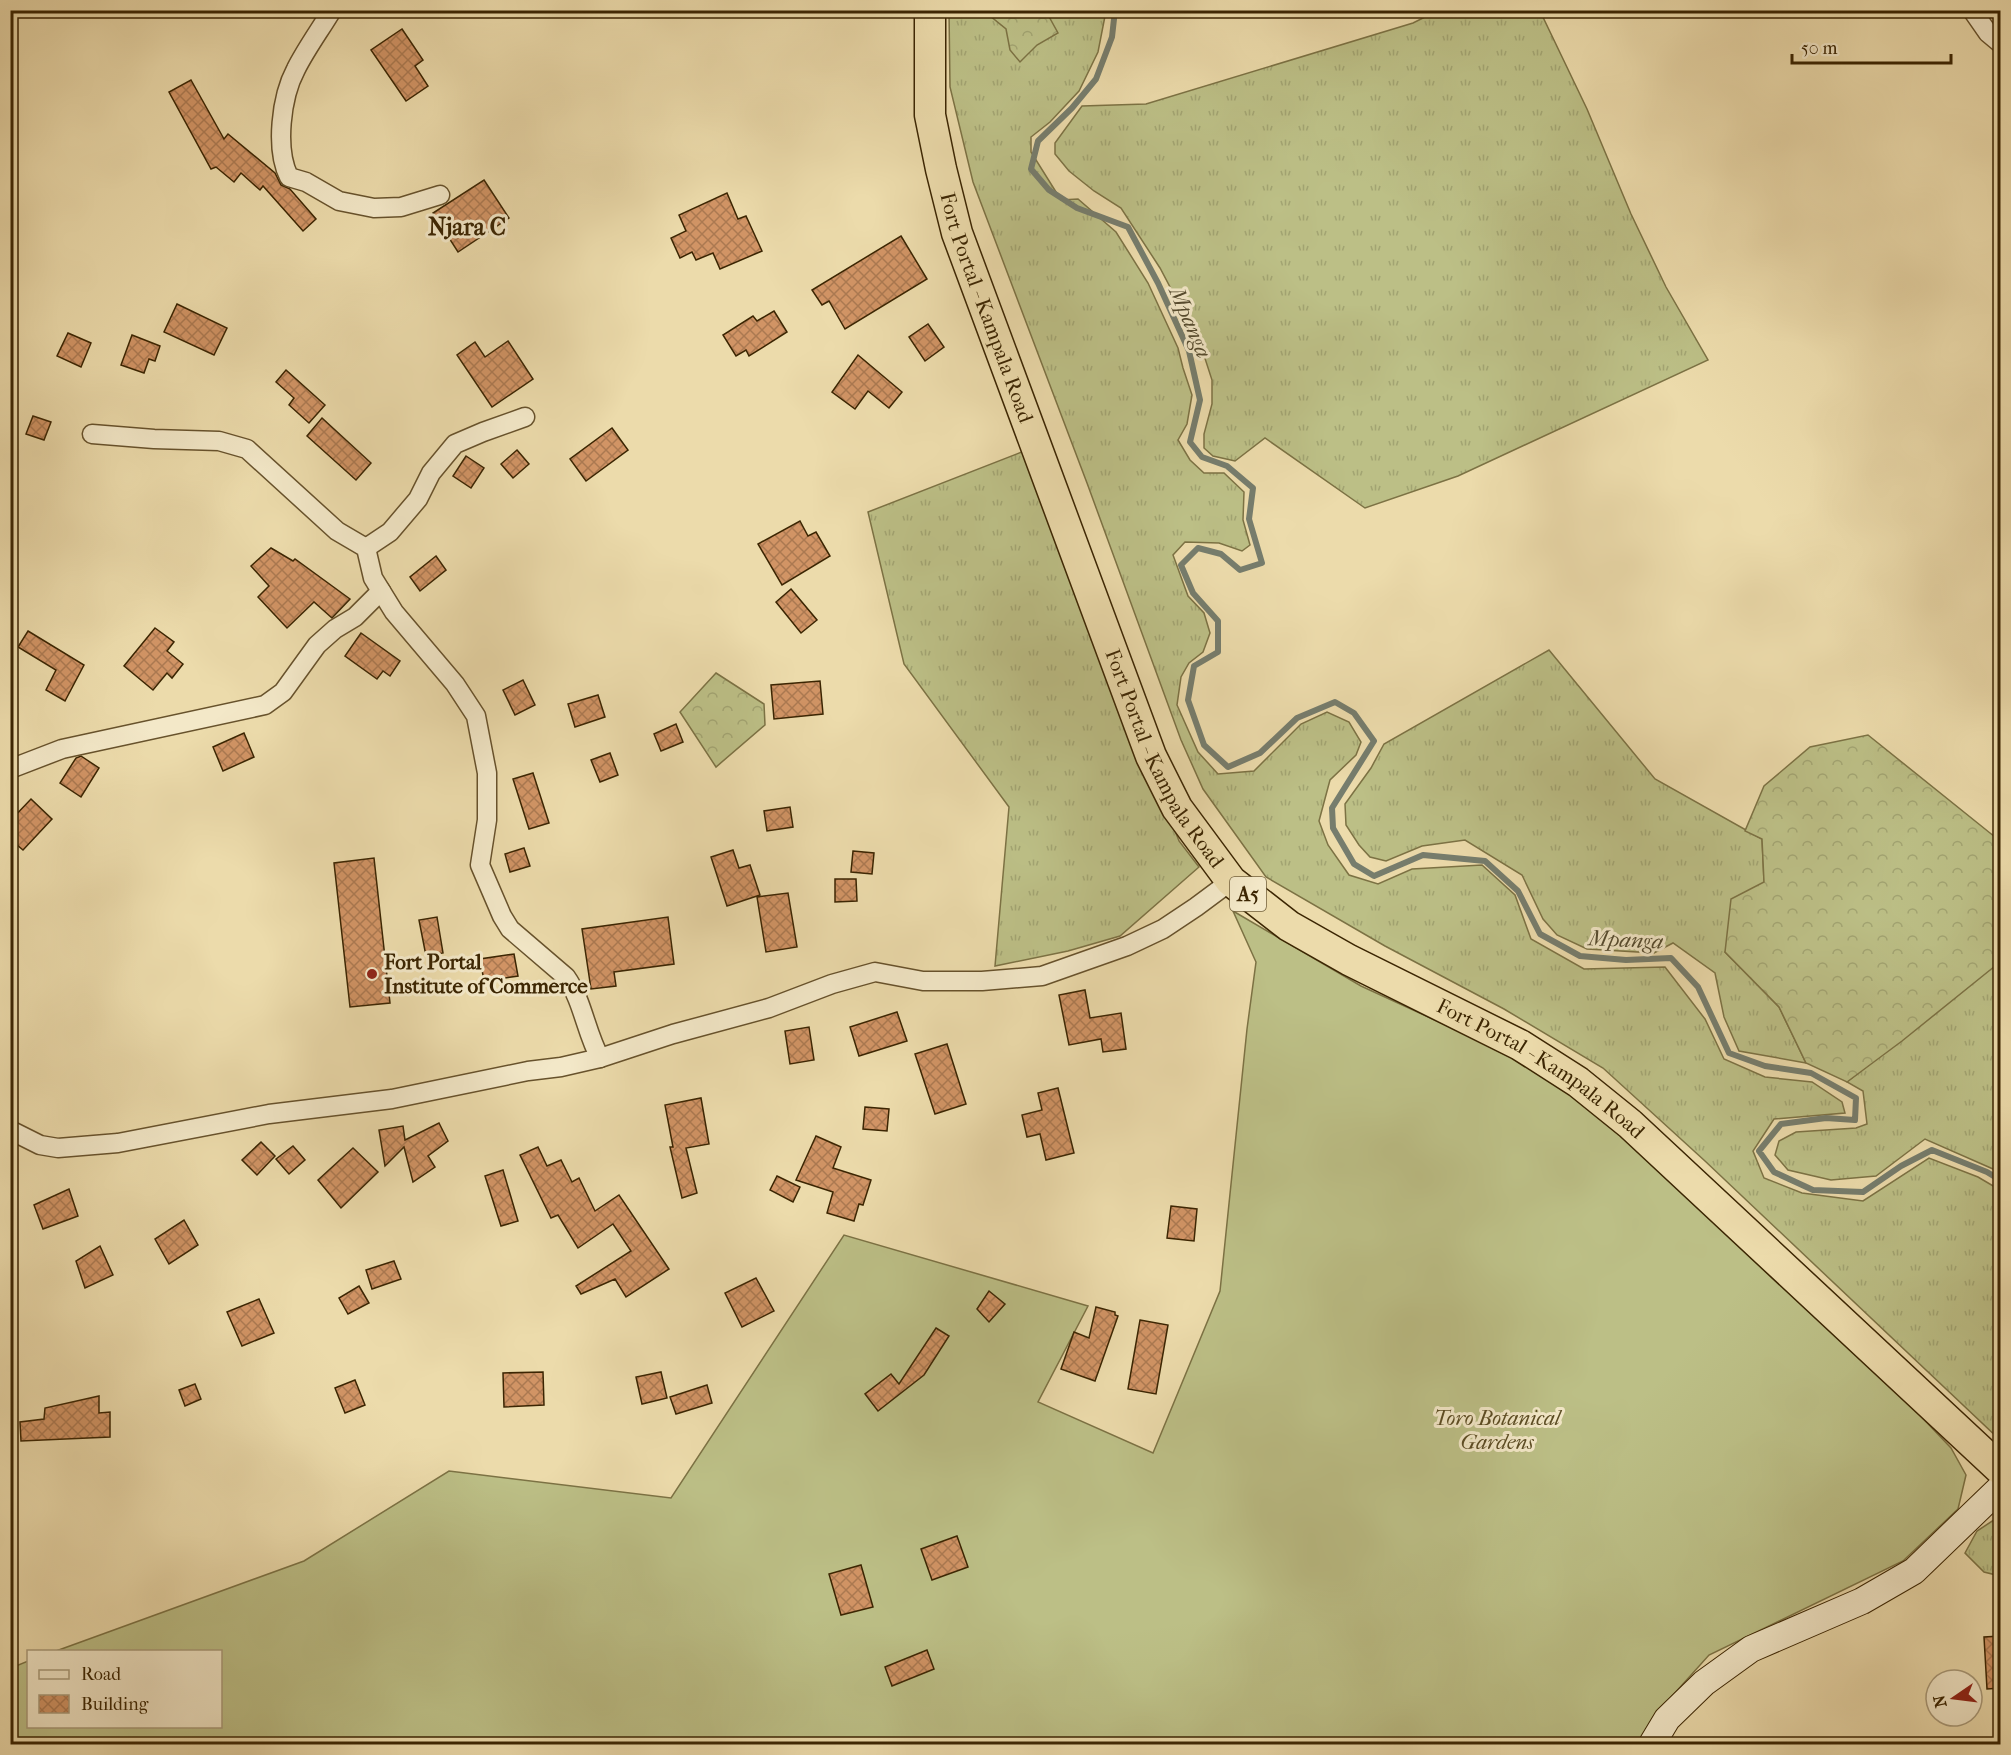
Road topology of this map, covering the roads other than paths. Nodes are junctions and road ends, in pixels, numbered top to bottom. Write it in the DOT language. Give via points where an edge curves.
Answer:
graph roads {
  1 [pos="332,10"];
  2 [pos="930,10"];
  3 [pos="1972,10"];
  4 [pos="2001,43"];
  5 [pos="440,195"];
  6 [pos="525,417"];
  7 [pos="92,434"];
  8 [pos="366,548"];
  9 [pos="381,591"];
  10 [pos="10,769"];
  11 [pos="1231,881"];
  12 [pos="600,1058"];
  13 [pos="10,1130"];
  14 [pos="2001,1469"];
  15 [pos="2001,1488"];
  16 [pos="1652,1744"];
  1 -- 5 [label="street" via="289,87 280,147 289,177 339,201 374,208 401,207"];
  2 -- 11 [label="highway, Fort Portal - Kampala Road / A5" via="930,115 957,233 1151,756 1177,808"];
  3 -- 4 [label="street"];
  6 -- 8 [label="street" via="455,444 390,532"];
  7 -- 8 [label="street" via="219,441 248,449 336,531"];
  8 -- 9 [label="street" via="373,578"];
  9 -- 10 [label="street" via="355,617 317,645 283,692 265,705 62,749"];
  9 -- 12 [label="street" via="476,716 487,773 487,820 480,865 506,924 573,987"];
  11 -- 12 [label="street" via="1163,929 1042,976 923,981 875,972"];
  11 -- 14 [label="highway, Fort Portal - Kampala Road / A5" via="1289,926 1520,1045 1578,1082 1630,1124"];
  12 -- 13 [label="street" via="392,1099 269,1114 118,1143 58,1148 40,1145"];
  15 -- 16 [label="main road" via="1914,1570 1862,1601 1751,1649 1704,1683 1667,1719"];
}
